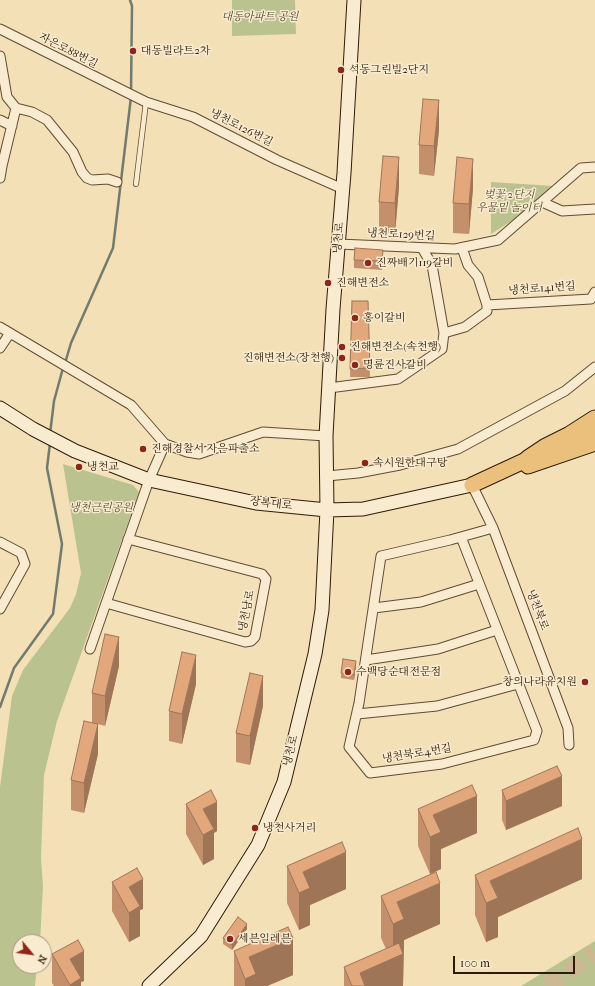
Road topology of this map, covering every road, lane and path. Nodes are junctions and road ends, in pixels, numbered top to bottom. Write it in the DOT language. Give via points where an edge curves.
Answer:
graph roads {
  1 [pos="354,0"];
  2 [pos="0,30"];
  3 [pos="0,56"];
  4 [pos="126,93"];
  5 [pos="146,102"];
  6 [pos="16,108"];
  7 [pos="0,120"];
  8 [pos="12,126"];
  9 [pos="595,166"];
  10 [pos="0,178"];
  11 [pos="117,182"];
  12 [pos="136,184"];
  13 [pos="343,189"];
  14 [pos="542,202"];
  15 [pos="595,209"];
  16 [pos="338,244"];
  17 [pos="422,248"];
  18 [pos="462,248"];
  19 [pos="595,292"];
  20 [pos="487,308"];
  21 [pos="0,327"];
  22 [pos="10,333"];
  23 [pos="444,333"];
  24 [pos="0,348"];
  25 [pos="595,367"];
  26 [pos="329,388"];
  27 [pos="0,408"];
  28 [pos="595,420"];
  29 [pos="595,430"];
  30 [pos="326,436"];
  31 [pos="595,443"];
  32 [pos="165,444"];
  33 [pos="528,459"];
  34 [pos="327,476"];
  35 [pos="149,480"];
  36 [pos="472,485"];
  37 [pos="327,510"];
  38 [pos="493,528"];
  39 [pos="461,537"];
  40 [pos="128,539"];
  41 [pos="0,542"];
  42 [pos="479,584"];
  43 [pos="106,603"];
  44 [pos="374,608"];
  45 [pos="0,609"];
  46 [pos="497,630"];
  47 [pos="90,649"];
  48 [pos="366,660"];
  49 [pos="518,684"];
  50 [pos="357,714"];
  51 [pos="569,745"];
  52 [pos="149,986"];
  1 -- 13 [label="main road, 냉천로"];
  2 -- 4 [label="street, 자은로88번길"];
  3 -- 6 [label="street" via="7,97"];
  4 -- 5 [label="street, 냉천로126번길"];
  5 -- 12 [label="lane"];
  5 -- 13 [label="street, 냉천로126번길" via="193,117 277,160"];
  6 -- 8 [label="street"];
  6 -- 11 [label="street" via="32,112 47,120 73,152 87,178"];
  7 -- 8 [label="street"];
  8 -- 10 [label="street"];
  9 -- 14 [label="street, 냉천로129번길" via="581,168"];
  13 -- 16 [label="main road, 냉천로"];
  14 -- 15 [label="street" via="562,211"];
  14 -- 18 [label="street, 냉천로129번길" via="498,240"];
  16 -- 17 [label="street, 냉천로129번길"];
  16 -- 26 [label="main road, 냉천로"];
  17 -- 18 [label="street, 냉천로129번길"];
  17 -- 23 [label="street" via="432,265"];
  18 -- 20 [label="street" via="468,266 478,277"];
  19 -- 20 [label="street, 냉천로141번길" via="591,298"];
  20 -- 23 [label="street" via="465,327"];
  21 -- 22 [label="street"];
  22 -- 24 [label="street"];
  22 -- 32 [label="street" via="131,405"];
  23 -- 26 [label="street" via="442,349 398,379"];
  25 -- 34 [label="street" via="565,390 458,449 400,465"];
  26 -- 30 [label="main road, 냉천로"];
  27 -- 35 [label="main road, 장복대로" via="33,429 75,450"];
  28 -- 33 [label="highway"];
  29 -- 33 [label="main road"];
  30 -- 32 [label="street" via="263,432 199,454"];
  30 -- 34 [label="main road, 냉천로"];
  31 -- 36 [label="main road"];
  32 -- 35 [label="street"];
  33 -- 36 [label="main road"];
  34 -- 37 [label="main road, 냉천로"];
  35 -- 37 [label="main road, 장복대로" via="256,503"];
  35 -- 40 [label="street"];
  36 -- 37 [label="main road, 장복대로" via="363,509"];
  36 -- 38 [label="street, 냉천북로"];
  37 -- 52 [label="main road, 냉천로" via="322,610 315,654 284,782 258,845 201,936"];
  38 -- 39 [label="street, 냉천북로4번길"];
  38 -- 51 [label="street, 냉천북로" via="568,728"];
  39 -- 42 [label="street"];
  39 -- 44 [label="street, 냉천북로4번길" via="381,556"];
  40 -- 43 [label="street"];
  40 -- 43 [label="street, 냉천남로" via="262,574 266,579 255,637 245,642"];
  41 -- 45 [label="street" via="21,553 25,564"];
  42 -- 44 [label="street" via="421,602"];
  42 -- 46 [label="street"];
  43 -- 47 [label="street"];
  44 -- 48 [label="street, 냉천북로4번길"];
  46 -- 48 [label="street" via="438,649"];
  46 -- 49 [label="street"];
  48 -- 50 [label="street, 냉천북로4번길"];
  49 -- 50 [label="street" via="436,706"];
  49 -- 50 [label="street, 냉천북로4번길" via="537,731 534,740 442,764 370,774 349,747"];
}
